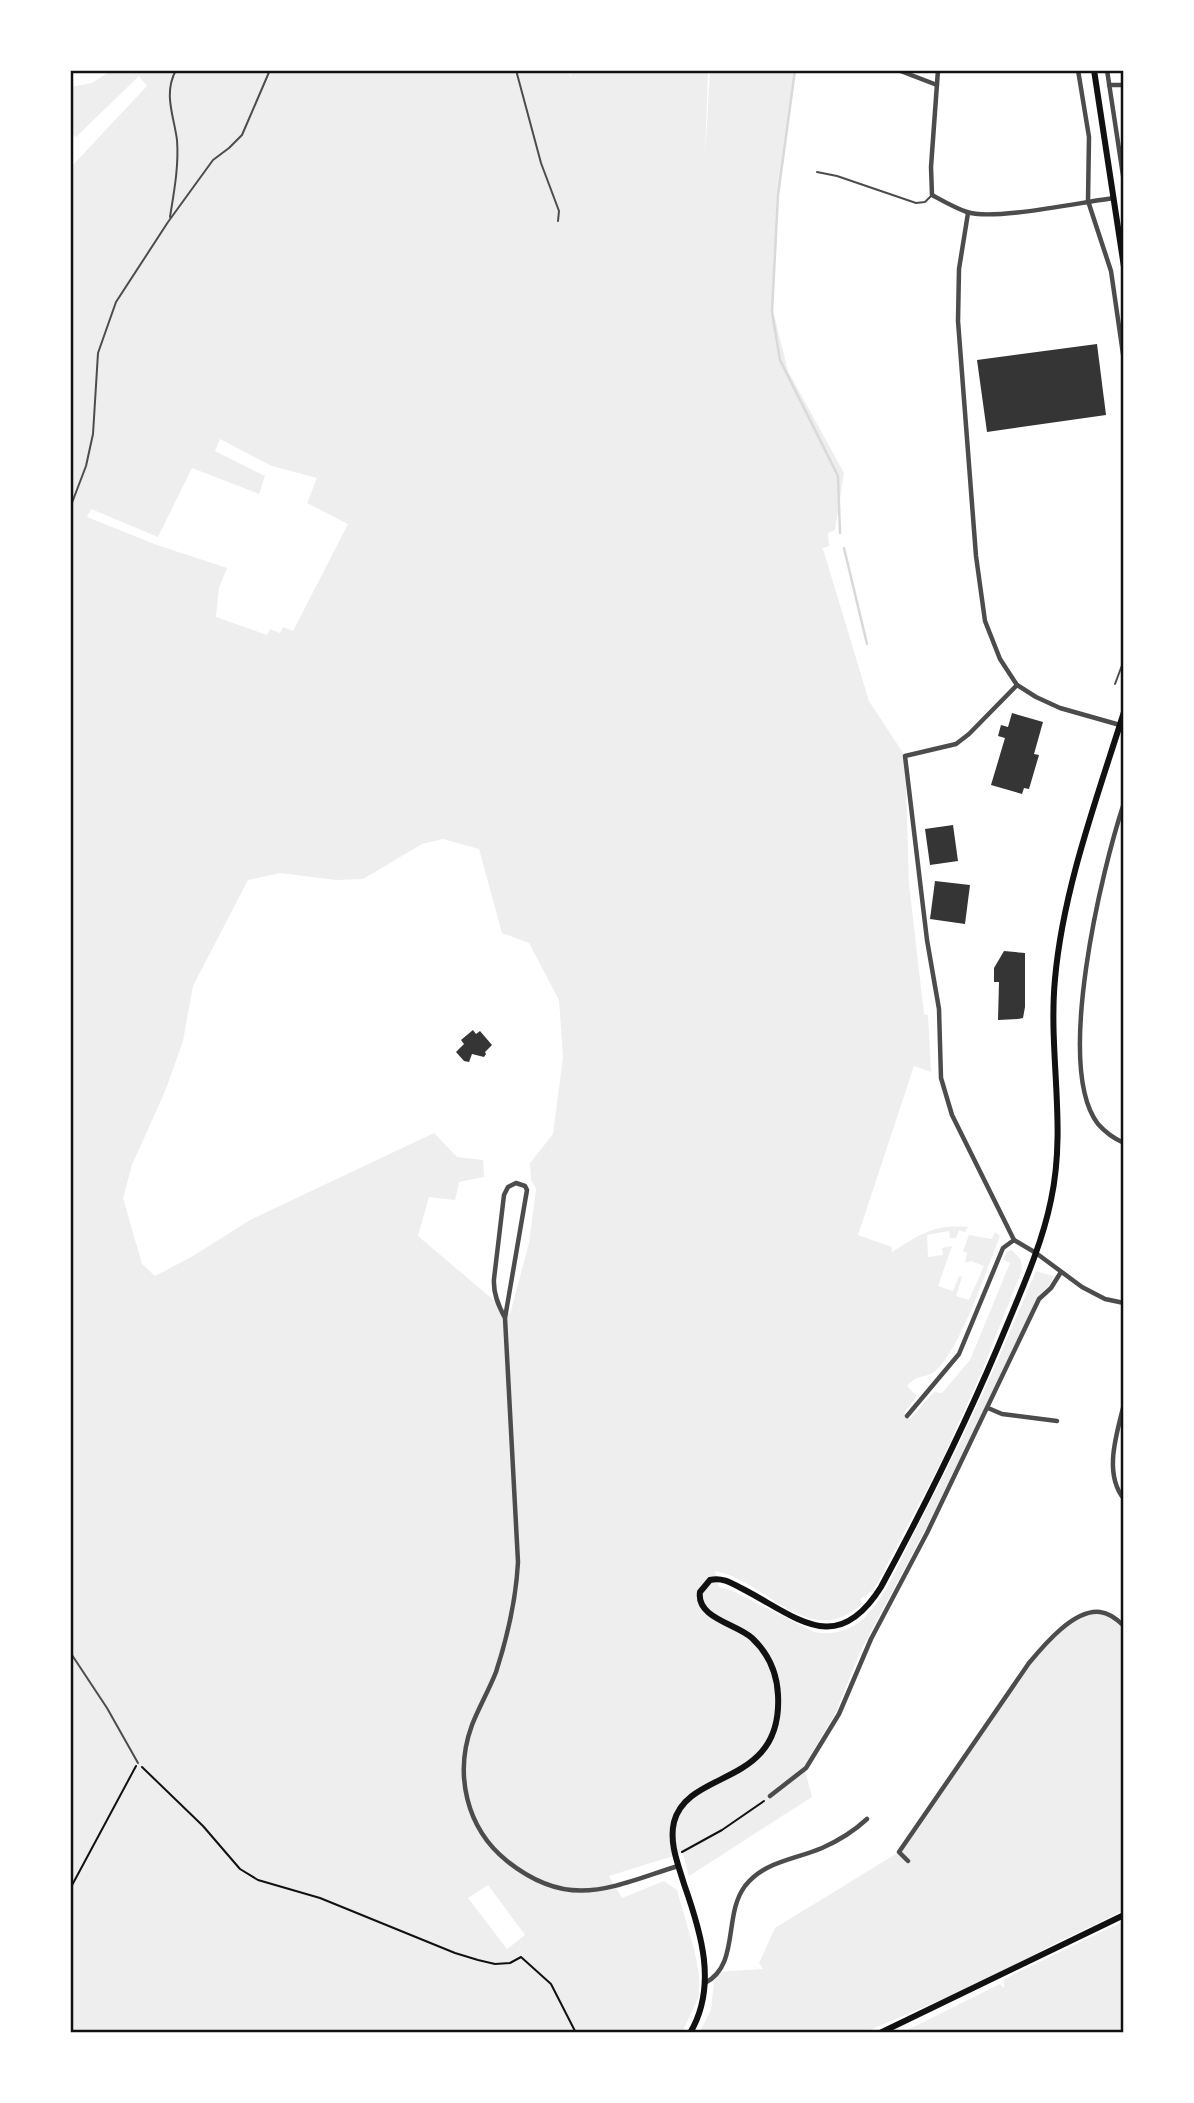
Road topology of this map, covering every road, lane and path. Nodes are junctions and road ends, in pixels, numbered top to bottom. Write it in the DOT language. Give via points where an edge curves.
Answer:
graph roads {
  1 [pos="176,70"];
  2 [pos="270,70"];
  3 [pos="516,70"];
  4 [pos="898,70"];
  5 [pos="938,70"];
  6 [pos="1078,70"];
  7 [pos="1094,70"];
  8 [pos="1107,70"];
  9 [pos="937,85"];
  10 [pos="1109,85"];
  11 [pos="1124,85"];
  12 [pos="817,172"];
  13 [pos="1124,182"];
  14 [pos="932,195"];
  15 [pos="1114,198"];
  16 [pos="1088,201"];
  17 [pos="968,213"];
  18 [pos="558,221"];
  19 [pos="168,222"];
  20 [pos="1124,267"];
  21 [pos="1124,361"];
  22 [pos="70,508"];
  23 [pos="1124,660"];
  24 [pos="1115,684"];
  25 [pos="1017,685"];
  26 [pos="1124,712"];
  27 [pos="1120,725"];
  28 [pos="1124,803"];
  29 [pos="1124,1143"];
  30 [pos="1014,1240"];
  31 [pos="1036,1253"];
  32 [pos="1061,1272"];
  33 [pos="1124,1303"];
  34 [pos="505,1318"];
  35 [pos="1124,1404"];
  36 [pos="988,1408"];
  37 [pos="907,1416"];
  38 [pos="1057,1421"];
  39 [pos="1124,1499"];
  40 [pos="1124,1626"];
  41 [pos="70,1652"];
  42 [pos="138,1763"];
  43 [pos="770,1796"];
  44 [pos="867,1819"];
  45 [pos="675,1854"];
  46 [pos="908,1861"];
  47 [pos="678,1866"];
  48 [pos="70,1889"];
  49 [pos="1124,1915"];
  50 [pos="705,1983"];
  51 [pos="576,2033"];
  52 [pos="690,2033"];
  53 [pos="880,2033"];
  1 -- 19 [label="lane" via="169,97 177,140 177,174"];
  2 -- 19 [label="lane" via="242,135 213,160"];
  3 -- 18 [label="lane" via="559,211"];
  4 -- 9 [label="street"];
  5 -- 9 [label="street"];
  6 -- 16 [label="street" via="1089,137"];
  7 -- 15 [label="main road"];
  8 -- 10 [label="street"];
  9 -- 14 [label="street"];
  10 -- 11 [label="street"];
  10 -- 13 [label="street"];
  12 -- 14 [label="lane" via="916,203"];
  14 -- 17 [label="street"];
  15 -- 16 [label="street"];
  15 -- 20 [label="main road"];
  16 -- 17 [label="street" via="1008,213"];
  16 -- 21 [label="street" via="1111,271"];
  17 -- 25 [label="street" via="959,269 958,321 976,556 985,621 1000,659"];
  19 -- 22 [label="lane" via="120,293 102,337 95,365 93,434"];
  23 -- 24 [label="lane"];
  25 -- 27 [label="street" via="1060,708"];
  25 -- 30 [label="street" via="956,744 905,756 939,1009 941,1078 952,1115"];
  26 -- 27 [label="main road"];
  27 -- 31 [label="main road" via="1072,888 1055,976 1058,1158"];
  28 -- 29 [label="street" via="1086,970 1081,1020 1086,1097 1098,1124"];
  30 -- 31 [label="street"];
  30 -- 37 [label="street" via="1003,1248 959,1354"];
  31 -- 32 [label="street"];
  31 -- 45 [label="main road" via="955,1444 881,1587 865,1609 851,1621 818,1627 724,1580 709,1580 701,1588 700,1601 708,1613 751,1636 768,1658 777,1683 778,1709 770,1737 757,1757 681,1806 672,1831"];
  32 -- 33 [label="street" via="1097,1296"];
  32 -- 36 [label="street" via="1039,1299"];
  34 -- 34 [label="street" via="527,1199 525,1186 516,1183 505,1195 493,1288"];
  34 -- 47 [label="street" via="516,1589 495,1674 471,1728 464,1766 468,1807 480,1831 504,1858 548,1885 573,1891 605,1889"];
  35 -- 39 [label="street" via="1114,1469 1116,1487"];
  36 -- 38 [label="street"];
  36 -- 43 [label="street" via="871,1639 839,1714 806,1768"];
  40 -- 46 [label="street" via="1100,1612 1085,1615 1047,1642 900,1852"];
  41 -- 42 [label="lane"];
  42 -- 48 [label="path"];
  42 -- 51 [label="path" via="250,1875 478,1960 510,1963 521,1957 551,1984"];
  43 -- 45 [label="path" via="722,1830"];
  44 -- 50 [label="street" via="821,1849 782,1860 748,1883 734,1909 723,1966"];
  45 -- 47 [label="main road"];
  47 -- 50 [label="main road" via="698,1928"];
  49 -- 53 [label="main road"];
  50 -- 52 [label="main road" via="702,2008"];
}
